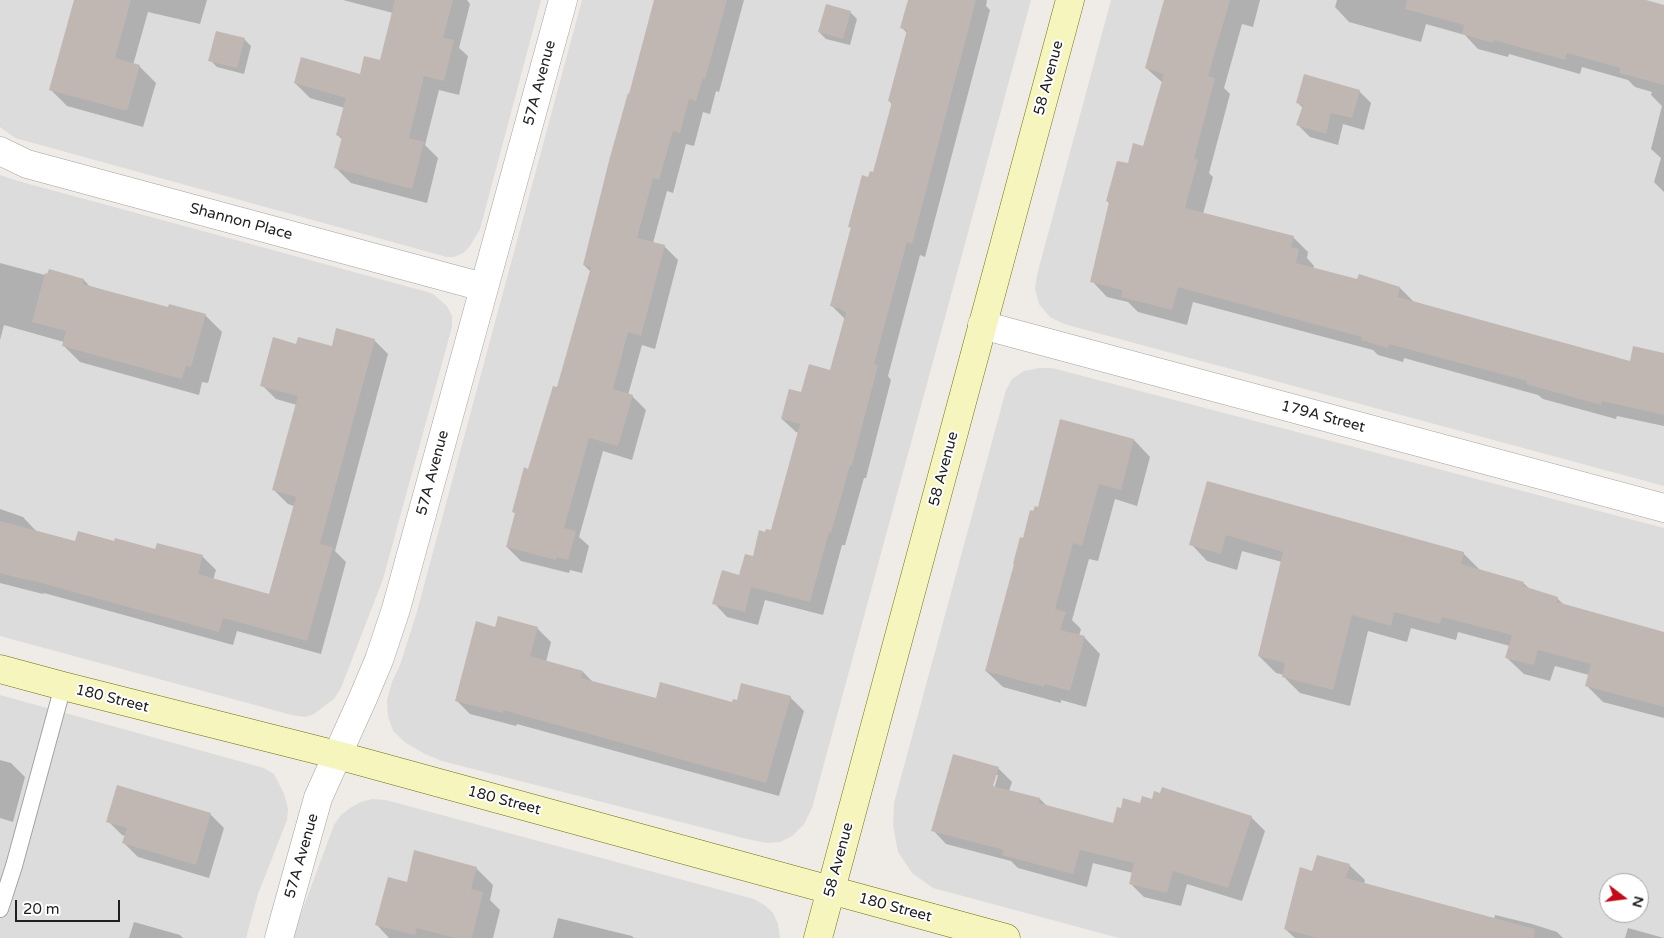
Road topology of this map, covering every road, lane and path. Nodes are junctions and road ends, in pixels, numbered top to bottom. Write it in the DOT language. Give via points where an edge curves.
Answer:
graph roads {
  1 [pos="563,0"];
  2 [pos="1070,0"];
  3 [pos="0,151"];
  4 [pos="483,287"];
  5 [pos="982,326"];
  6 [pos="1664,508"];
  7 [pos="0,669"];
  8 [pos="63,686"];
  9 [pos="337,755"];
  10 [pos="831,891"];
  11 [pos="0,909"];
  12 [pos="279,938"];
  13 [pos="818,938"];
  14 [pos="1006,938"];
  1 -- 4 [label="street, 57A Avenue"];
  2 -- 5 [label="street, 58 Avenue"];
  3 -- 4 [label="street, Shannon Place" via="27,164"];
  4 -- 9 [label="street, 57A Avenue" via="396,609 379,660"];
  5 -- 6 [label="street, 179A Street"];
  5 -- 10 [label="street, 58 Avenue"];
  7 -- 8 [label="street, 180 Street"];
  8 -- 9 [label="street, 180 Street"];
  8 -- 11 [label="lane"];
  9 -- 10 [label="street, 180 Street"];
  9 -- 12 [label="street, 57A Avenue" via="318,798"];
  10 -- 13 [label="street, 58 Avenue"];
  10 -- 14 [label="street, 180 Street"];
}
